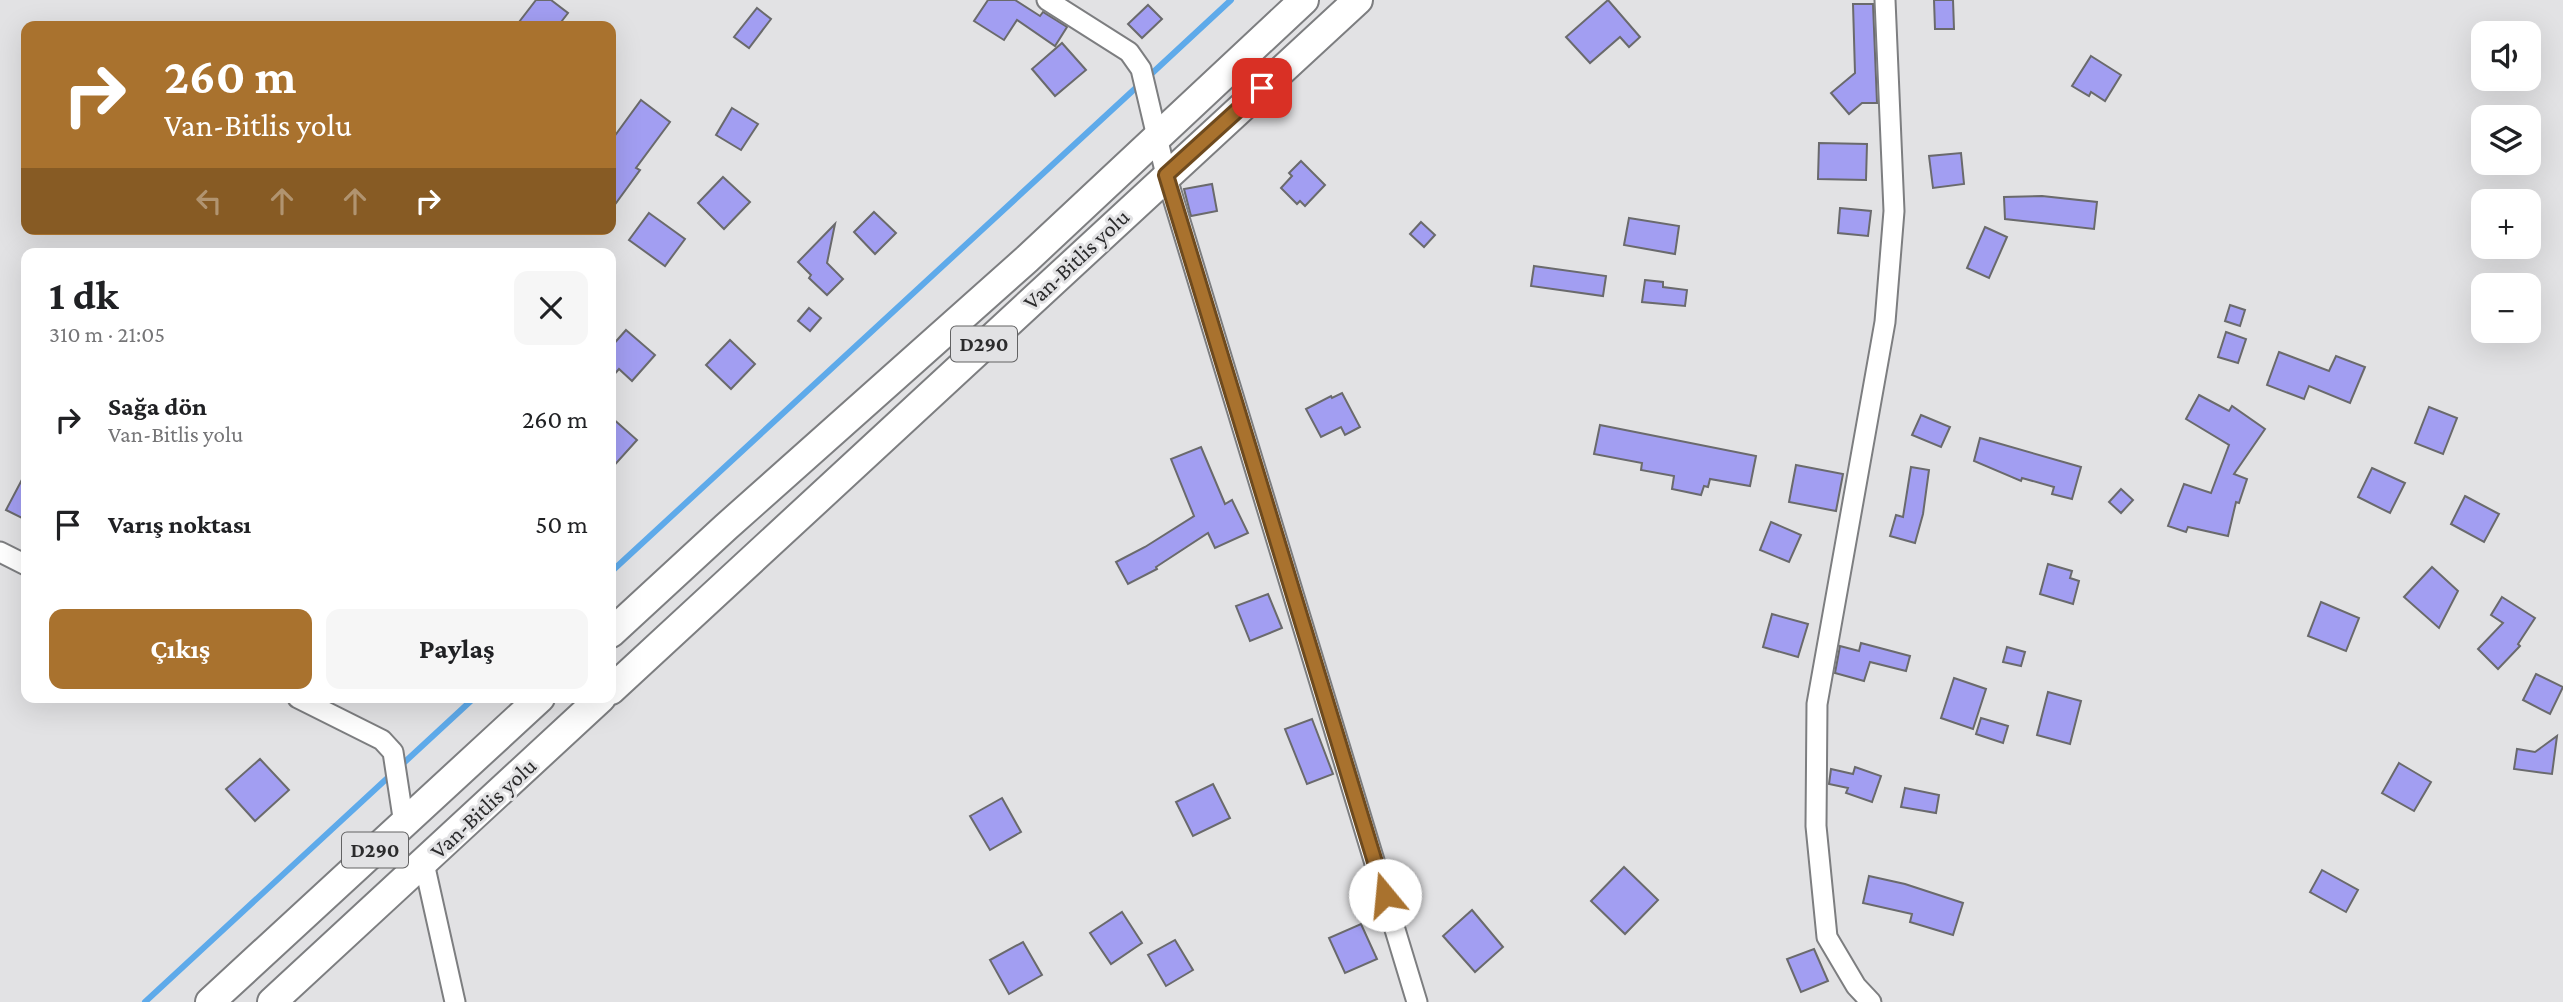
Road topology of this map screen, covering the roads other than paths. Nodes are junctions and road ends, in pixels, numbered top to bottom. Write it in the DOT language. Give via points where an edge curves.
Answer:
graph roads {
  1 [pos="1047,0"];
  2 [pos="1304,0"];
  3 [pos="1358,0"];
  4 [pos="1885,0"];
  5 [pos="1155,137"];
  6 [pos="1166,175"];
  7 [pos="0,552"];
  8 [pos="21,562"];
  9 [pos="616,628"];
  10 [pos="616,685"];
  11 [pos="307,703"];
  12 [pos="535,703"];
  13 [pos="596,703"];
  14 [pos="404,824"];
  15 [pos="424,863"];
  16 [pos="210,1002"];
  17 [pos="272,1002"];
  18 [pos="455,1002"];
  19 [pos="1417,1002"];
  20 [pos="1871,1002"];
  1 -- 5 [label="street" via="1129,52 1140,69"];
  2 -- 5 [label="highway, Van-Bitlis yolu / D290"];
  3 -- 6 [label="highway, Van-Bitlis yolu / D290"];
  4 -- 20 [label="street" via="1894,211 1885,322 1817,704 1816,826 1827,937"];
  5 -- 6 [label="street"];
  5 -- 9 [label="highway, Van-Bitlis yolu / D290" via="1027,259"];
  6 -- 10 [label="highway, Van-Bitlis yolu / D290"];
  6 -- 19 [label="street"];
  7 -- 8 [label="street"];
  11 -- 14 [label="street" via="388,746"];
  12 -- 14 [label="highway, Van-Bitlis yolu / D290"];
  13 -- 15 [label="highway, Van-Bitlis yolu / D290"];
  14 -- 16 [label="highway, Van-Bitlis yolu / D290"];
  15 -- 17 [label="highway, Van-Bitlis yolu / D290"];
  15 -- 18 [label="street"];
}
